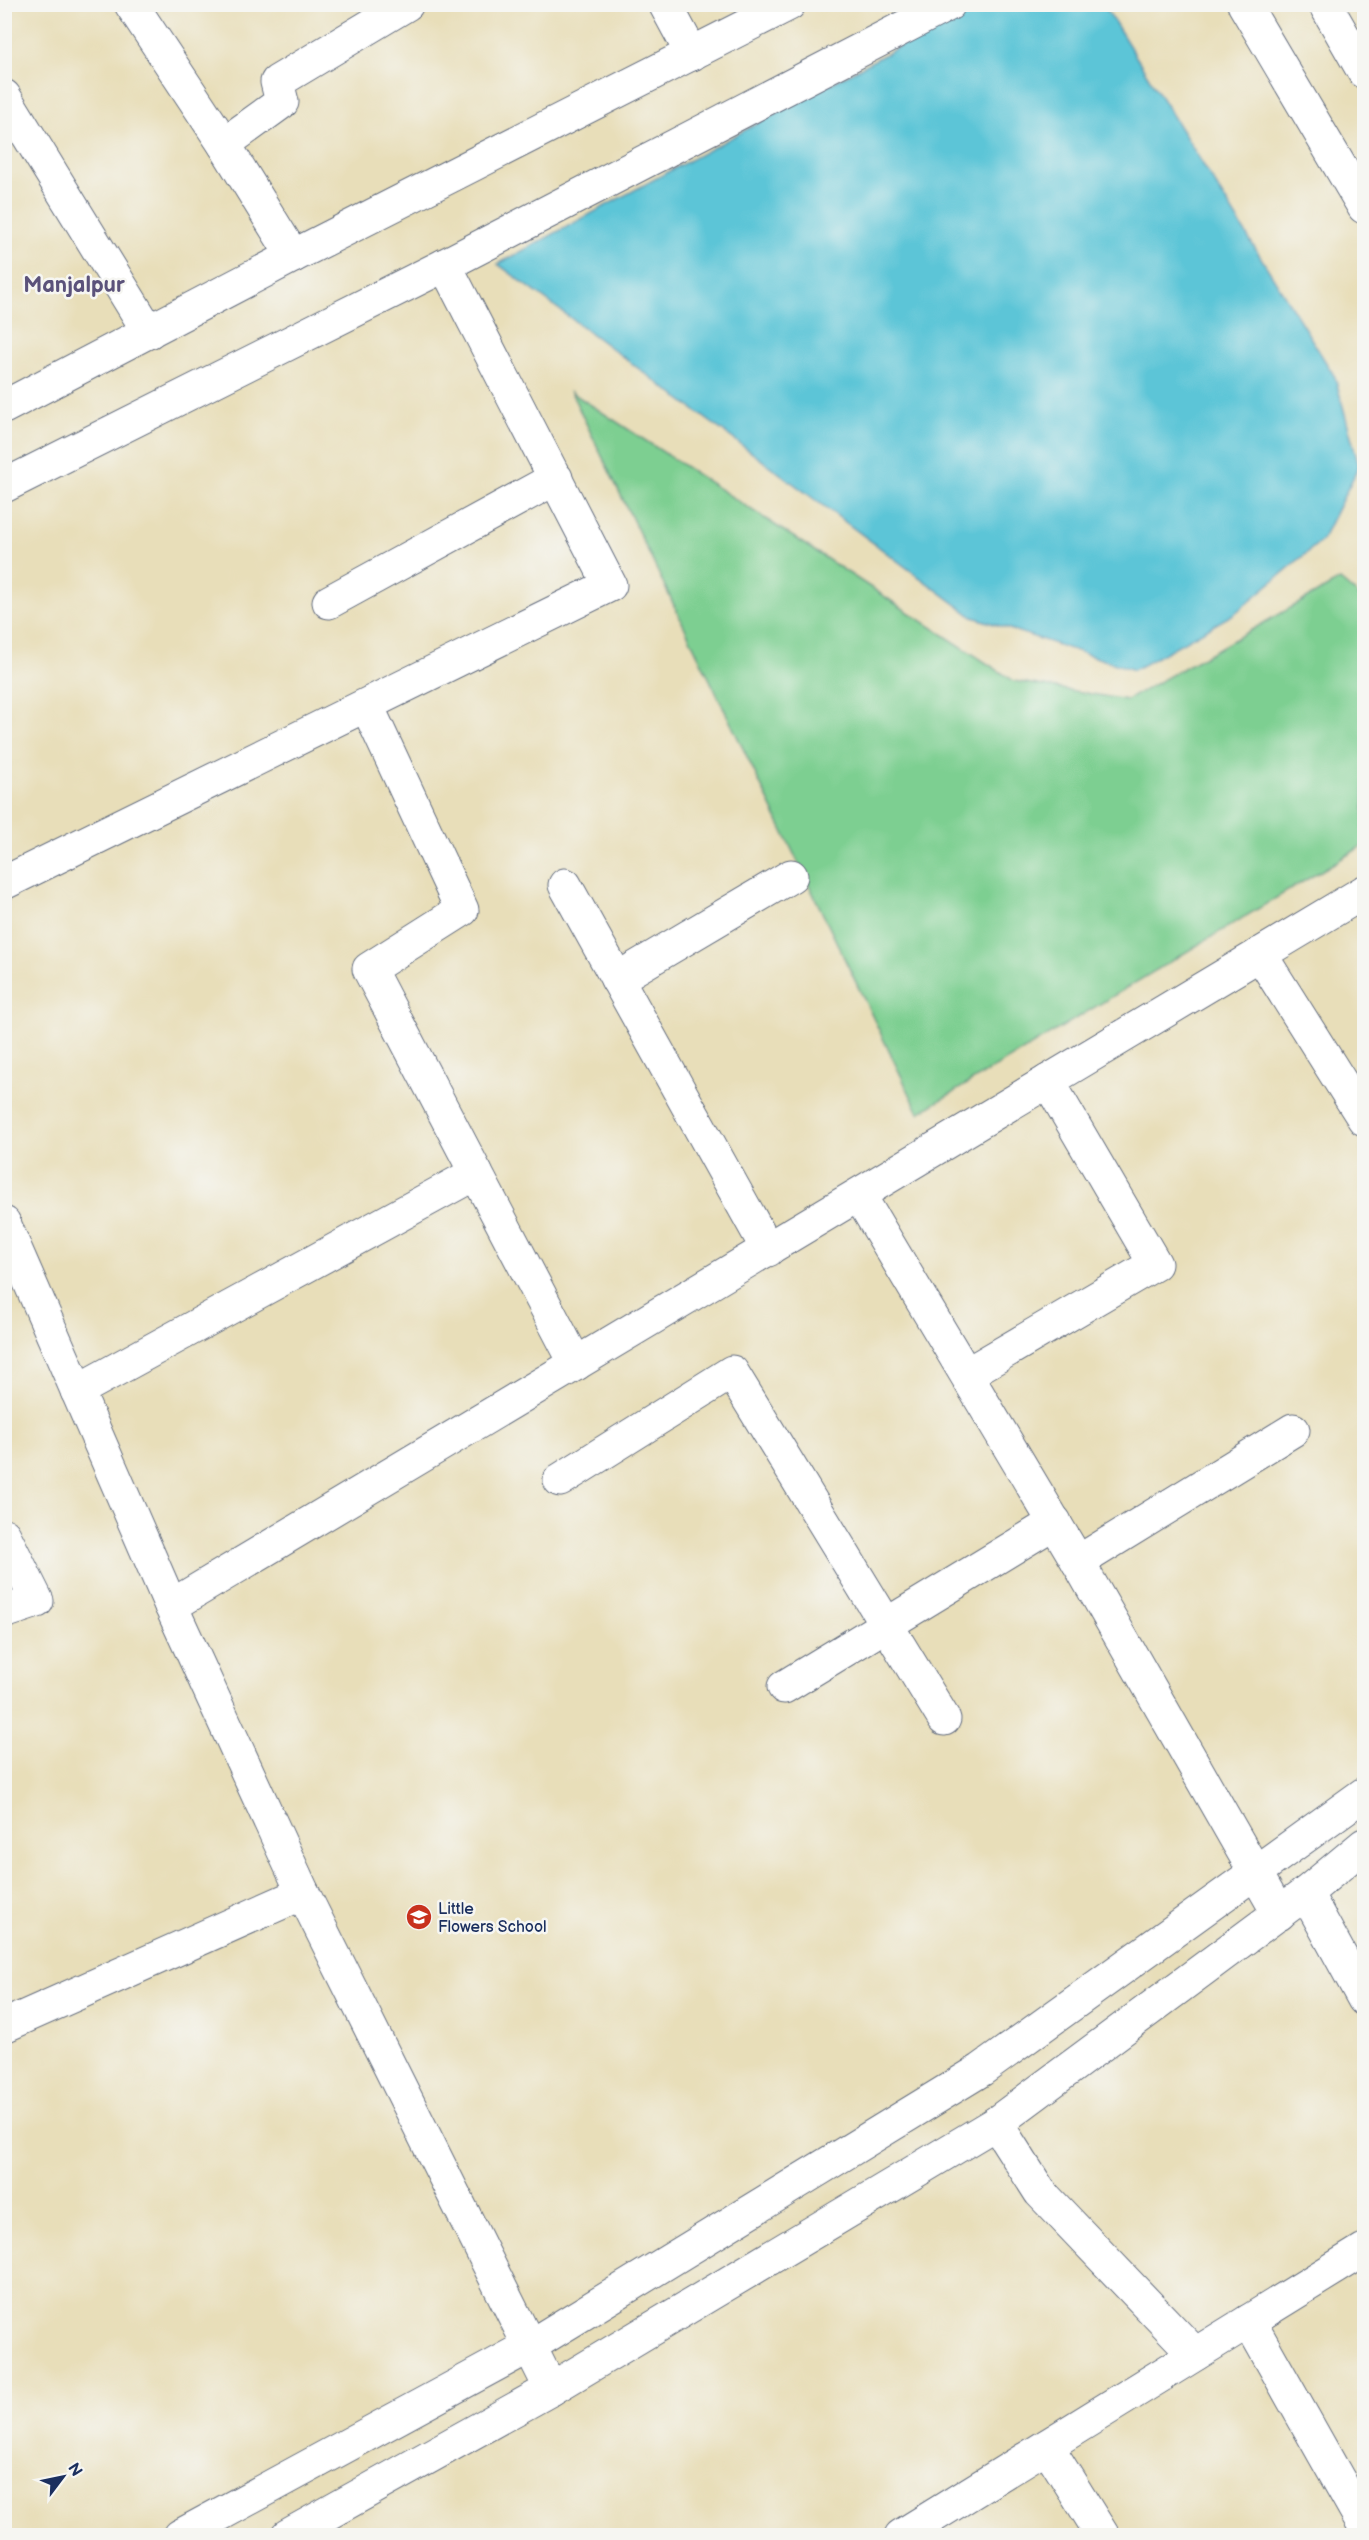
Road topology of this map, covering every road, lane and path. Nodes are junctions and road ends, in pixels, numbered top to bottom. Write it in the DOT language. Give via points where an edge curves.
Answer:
graph roads {
  1 [pos="131,4"];
  2 [pos="406,4"];
  3 [pos="665,4"];
  4 [pos="789,4"];
  5 [pos="949,4"];
  6 [pos="1245,4"];
  7 [pos="1325,4"];
  8 [pos="692,54"];
  9 [pos="1365,72"];
  10 [pos="4,96"];
  11 [pos="224,144"];
  12 [pos="1365,207"];
  13 [pos="293,256"];
  14 [pos="445,265"];
  15 [pos="149,332"];
  16 [pos="4,407"];
  17 [pos="556,478"];
  18 [pos="4,486"];
  19 [pos="329,602"];
  20 [pos="367,706"];
  21 [pos="791,876"];
  22 [pos="4,883"];
  23 [pos="565,885"];
  24 [pos="1365,892"];
  25 [pos="1260,954"];
  26 [pos="616,979"];
  27 [pos="1048,1081"];
  28 [pos="1365,1119"];
  29 [pos="476,1173"];
  30 [pos="858,1195"];
  31 [pos="4,1223"];
  32 [pos="768,1250"];
  33 [pos="11,1257"];
  34 [pos="576,1364"];
  35 [pos="967,1374"];
  36 [pos="77,1391"];
  37 [pos="1293,1430"];
  38 [pos="560,1480"];
  39 [pos="1055,1522"];
  40 [pos="4,1535"];
  41 [pos="1078,1562"];
  42 [pos="171,1606"];
  43 [pos="4,1611"];
  44 [pos="887,1624"];
  45 [pos="784,1687"];
  46 [pos="944,1719"];
  47 [pos="1365,1794"];
  48 [pos="1365,1845"];
  49 [pos="1256,1875"];
  50 [pos="303,1893"];
  51 [pos="1306,1893"];
  52 [pos="1279,1914"];
  53 [pos="1365,1999"];
  54 [pos="4,2026"];
  55 [pos="996,2123"];
  56 [pos="1365,2250"];
  57 [pos="1249,2321"];
  58 [pos="530,2346"];
  59 [pos="1195,2354"];
  60 [pos="551,2389"];
  61 [pos="1047,2446"];
  62 [pos="1365,2525"];
  63 [pos="199,2530"];
  64 [pos="287,2535"];
  65 [pos="902,2535"];
  66 [pos="1103,2535"];
  1 -- 11 [label="street"];
  2 -- 11 [label="street" via="277,82 282,102"];
  3 -- 8 [label="street"];
  4 -- 8 [label="street"];
  5 -- 14 [label="street"];
  6 -- 12 [label="street"];
  7 -- 9 [label="street"];
  8 -- 13 [label="street"];
  10 -- 15 [label="street"];
  11 -- 13 [label="street"];
  13 -- 15 [label="street"];
  14 -- 17 [label="street"];
  14 -- 18 [label="street"];
  15 -- 16 [label="street"];
  17 -- 19 [label="street"];
  17 -- 20 [label="street" via="610,585"];
  20 -- 22 [label="street"];
  20 -- 29 [label="street" via="462,910 369,969"];
  21 -- 26 [label="street"];
  23 -- 26 [label="street"];
  24 -- 25 [label="street"];
  25 -- 27 [label="street"];
  25 -- 28 [label="street"];
  26 -- 32 [label="street"];
  27 -- 30 [label="street"];
  27 -- 35 [label="street" via="1155,1264"];
  29 -- 34 [label="street"];
  29 -- 36 [label="street"];
  30 -- 32 [label="street"];
  30 -- 35 [label="street"];
  31 -- 33 [label="street"];
  32 -- 34 [label="street"];
  33 -- 36 [label="street"];
  34 -- 42 [label="street"];
  35 -- 39 [label="street"];
  36 -- 42 [label="street"];
  37 -- 41 [label="street"];
  38 -- 44 [label="street" via="732,1372"];
  39 -- 41 [label="street"];
  39 -- 44 [label="street"];
  40 -- 43 [label="street" via="37,1600"];
  41 -- 49 [label="street"];
  42 -- 50 [label="street"];
  44 -- 45 [label="street"];
  44 -- 46 [label="street"];
  47 -- 49 [label="street"];
  48 -- 51 [label="street"];
  49 -- 52 [label="street"];
  49 -- 58 [label="street" via="981,2070"];
  50 -- 54 [label="street"];
  50 -- 58 [label="street"];
  51 -- 52 [label="street"];
  51 -- 53 [label="street"];
  52 -- 55 [label="street"];
  55 -- 59 [label="street" via="1040,2192"];
  55 -- 60 [label="street"];
  56 -- 57 [label="street"];
  57 -- 59 [label="street"];
  57 -- 62 [label="street"];
  58 -- 60 [label="street"];
  58 -- 63 [label="street"];
  59 -- 61 [label="street"];
  60 -- 64 [label="street"];
  61 -- 65 [label="street"];
  61 -- 66 [label="street"];
}
